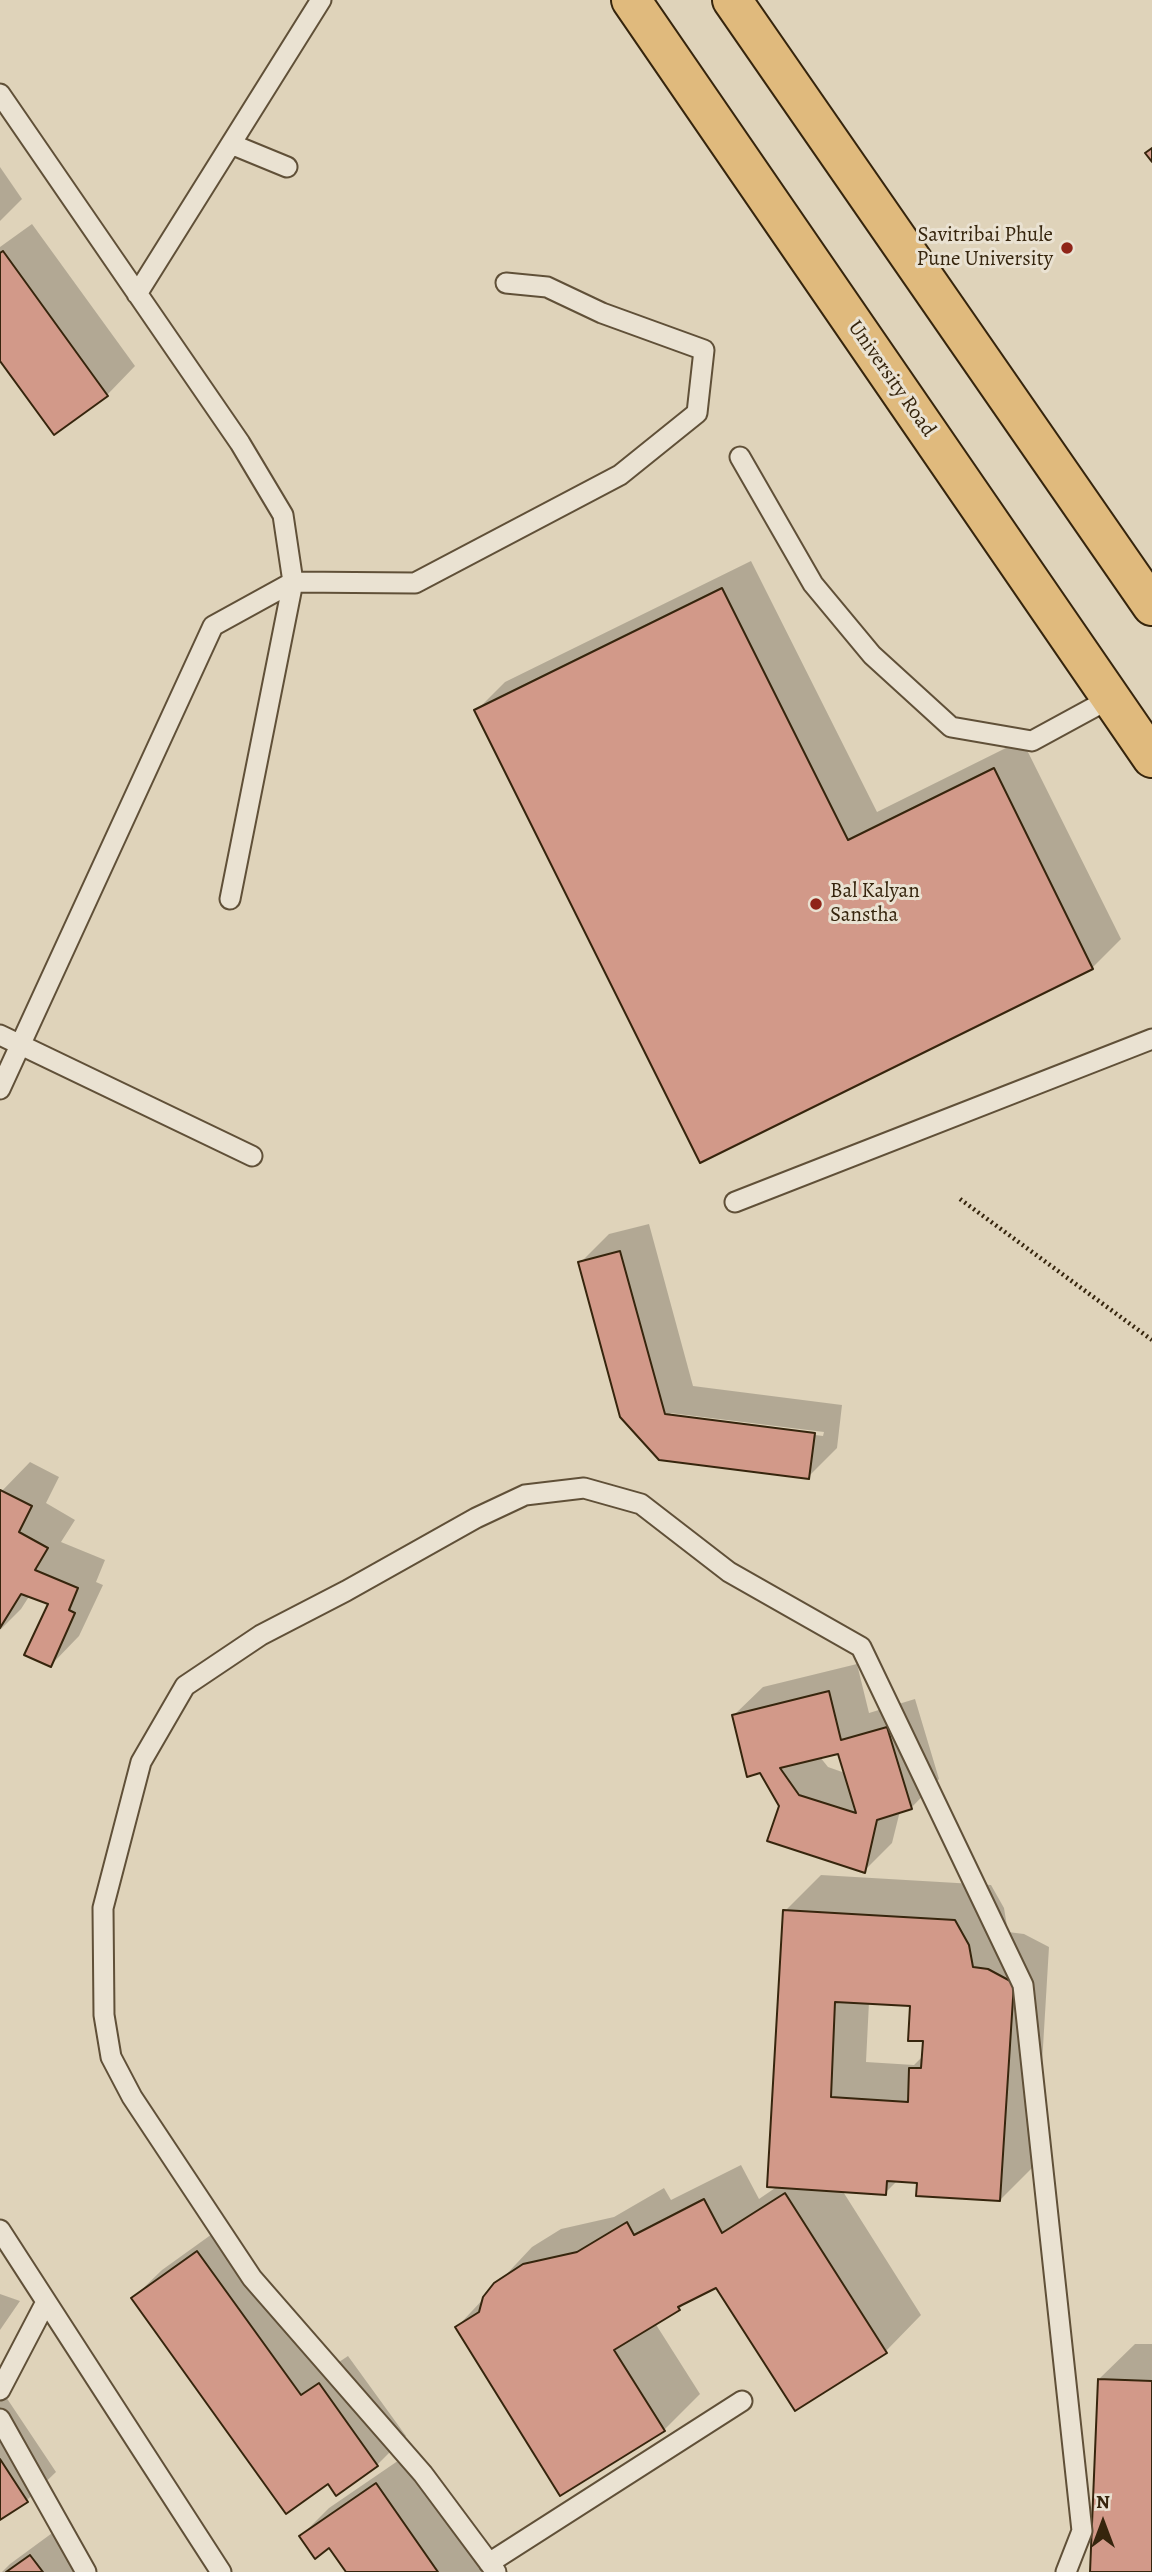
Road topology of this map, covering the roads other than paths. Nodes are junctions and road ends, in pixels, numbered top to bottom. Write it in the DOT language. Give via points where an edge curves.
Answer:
graph roads {
  1 [pos="321,0"];
  2 [pos="631,0"];
  3 [pos="732,0"];
  4 [pos="0,94"];
  5 [pos="231,144"];
  6 [pos="287,167"];
  7 [pos="506,284"];
  8 [pos="137,294"];
  9 [pos="740,457"];
  10 [pos="293,582"];
  11 [pos="1152,606"];
  12 [pos="1111,698"];
  13 [pos="1152,758"];
  14 [pos="230,899"];
  15 [pos="0,1035"];
  16 [pos="1152,1040"];
  17 [pos="21,1044"];
  18 [pos="0,1089"];
  19 [pos="251,1156"];
  20 [pos="735,1202"];
  21 [pos="0,2230"];
  22 [pos="46,2302"];
  23 [pos="0,2390"];
  24 [pos="743,2400"];
  25 [pos="0,2419"];
  26 [pos="493,2567"];
  27 [pos="86,2572"];
  28 [pos="221,2572"];
  29 [pos="1066,2572"];
  1 -- 5 [label="lane"];
  2 -- 12 [label="main road, University Road"];
  3 -- 11 [label="main road"];
  4 -- 8 [label="lane"];
  5 -- 6 [label="lane"];
  5 -- 8 [label="lane"];
  7 -- 10 [label="lane" via="547,287 602,313 704,350 697,413 620,475 415,583"];
  8 -- 10 [label="lane" via="284,515"];
  9 -- 12 [label="lane" via="813,584 872,655 951,727 1032,741"];
  10 -- 14 [label="lane"];
  10 -- 17 [label="lane" via="213,626"];
  12 -- 13 [label="main road, University Road"];
  15 -- 17 [label="lane"];
  16 -- 20 [label="lane"];
  17 -- 18 [label="lane"];
  17 -- 19 [label="lane"];
  21 -- 22 [label="lane"];
  22 -- 23 [label="lane"];
  22 -- 28 [label="lane"];
  24 -- 26 [label="lane"];
  25 -- 27 [label="lane"];
  26 -- 29 [label="lane" via="423,2474 252,2278 132,2097 111,2057 104,2015 103,1908 141,1762 185,1686 261,1635 475,1518 525,1495 584,1488 641,1504 729,1572 861,1647 1023,1985 1082,2531"];
}
